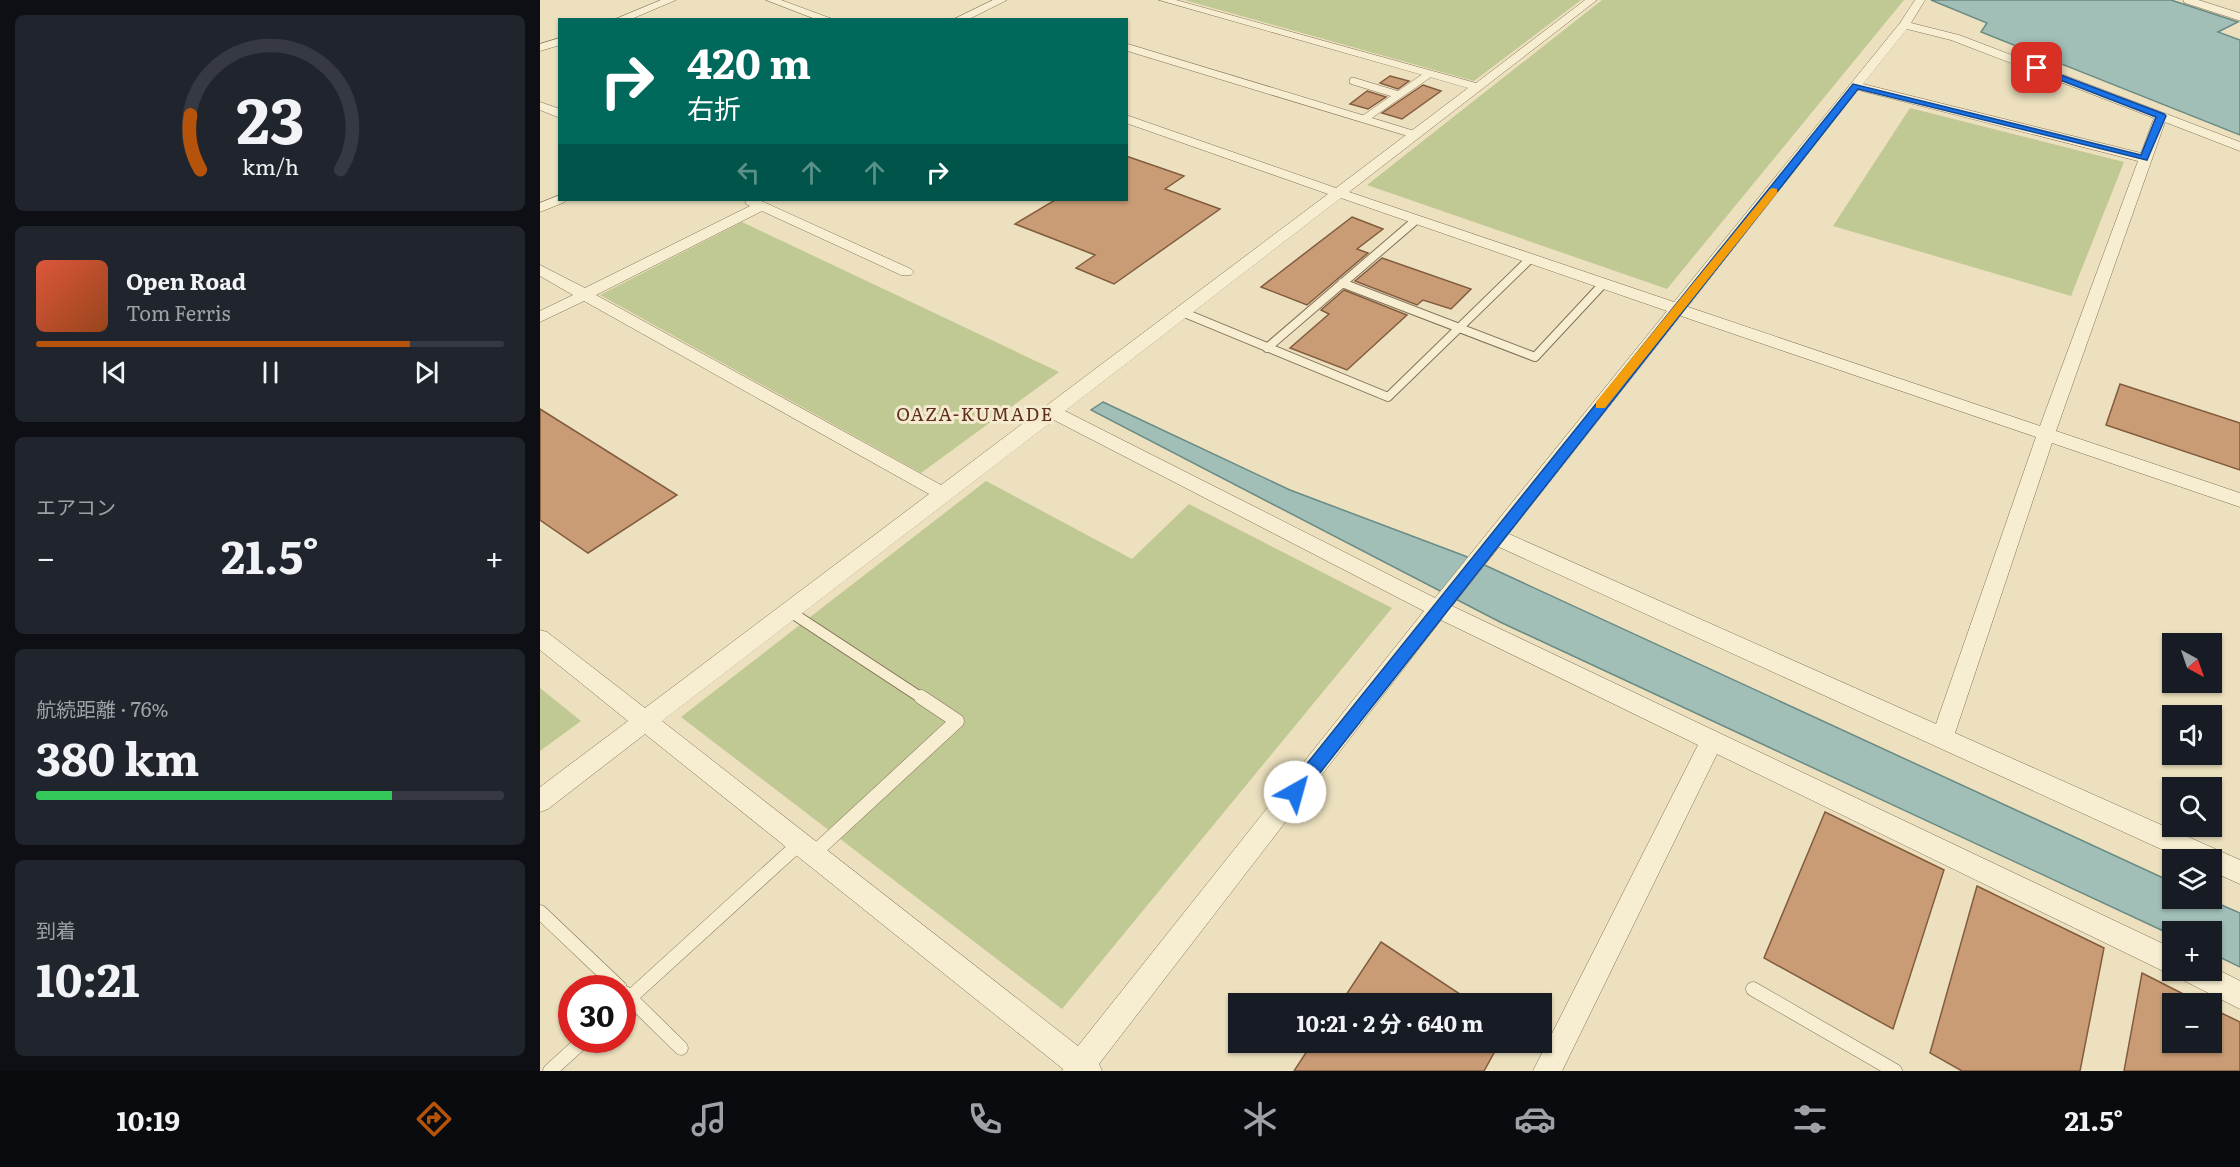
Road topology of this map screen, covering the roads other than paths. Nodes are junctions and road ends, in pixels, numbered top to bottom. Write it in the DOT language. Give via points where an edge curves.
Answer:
graph roads {
  1 [pos="671,0"];
  2 [pos="771,0"];
  3 [pos="1002,0"];
  4 [pos="1164,0"];
  5 [pos="1592,0"];
  6 [pos="1920,0"];
  7 [pos="2187,0"];
  8 [pos="2240,17"];
  9 [pos="623,18"];
  10 [pos="824,18"];
  11 [pos="962,18"];
  12 [pos="1904,25"];
  13 [pos="558,42"];
  14 [pos="540,48"];
  15 [pos="1128,48"];
  16 [pos="1429,74"];
  17 [pos="1353,81"];
  18 [pos="1856,86"];
  19 [pos="1478,87"];
  20 [pos="1399,95"];
  21 [pos="540,106"];
  22 [pos="558,113"];
  23 [pos="2161,116"];
  24 [pos="1128,119"];
  25 [pos="1364,119"];
  26 [pos="1416,135"];
  27 [pos="2240,147"];
  28 [pos="2144,158"];
  29 [pos="1340,193"];
  30 [pos="558,201"];
  31 [pos="754,203"];
  32 [pos="540,208"];
  33 [pos="1416,220"];
  34 [pos="1530,259"];
  35 [pos="540,270"];
  36 [pos="906,272"];
  37 [pos="1342,283"];
  38 [pos="1603,284"];
  39 [pos="585,295"];
  40 [pos="1677,309"];
  41 [pos="1182,312"];
  42 [pos="540,317"];
  43 [pos="1460,328"];
  44 [pos="1267,348"];
  45 [pos="1053,412"];
  46 [pos="2046,435"];
  47 [pos="943,494"];
  48 [pos="2240,500"];
  49 [pos="1496,537"];
  50 [pos="1441,606"];
  51 [pos="789,610"];
  52 [pos="540,638"];
  53 [pos="645,721"];
  54 [pos="1942,740"];
  55 [pos="1712,741"];
  56 [pos="540,801"];
  57 [pos="806,850"];
  58 [pos="2240,872"];
  59 [pos="540,912"];
  60 [pos="2162,957"];
  61 [pos="603,975"];
  62 [pos="2212,981"];
  63 [pos="636,986"];
  64 [pos="1753,989"];
  65 [pos="2240,995"];
  66 [pos="636,1007"];
  67 [pos="681,1048"];
  68 [pos="570,1053"];
  69 [pos="1082,1069"];
  70 [pos="550,1071"];
  71 [pos="1547,1071"];
  72 [pos="1894,1071"];
  1 -- 9 [label="street"];
  2 -- 10 [label="street"];
  3 -- 11 [label="street"];
  4 -- 16 [label="street"];
  5 -- 19 [label="street"];
  6 -- 12 [label="street"];
  7 -- 8 [label="lane"];
  12 -- 18 [label="street"];
  12 -- 23 [label="street" via="1955,37"];
  13 -- 14 [label="street"];
  15 -- 25 [label="lane"];
  16 -- 19 [label="street"];
  16 -- 20 [label="lane"];
  17 -- 20 [label="lane"];
  18 -- 28 [label="street"];
  18 -- 40 [label="street"];
  19 -- 26 [label="street"];
  20 -- 25 [label="lane"];
  21 -- 22 [label="street"];
  23 -- 27 [label="street"];
  23 -- 28 [label="street"];
  24 -- 29 [label="street"];
  25 -- 26 [label="lane"];
  26 -- 29 [label="street"];
  28 -- 46 [label="street"];
  29 -- 33 [label="street"];
  29 -- 41 [label="street"];
  30 -- 32 [label="street"];
  31 -- 36 [label="street"];
  31 -- 39 [label="street"];
  33 -- 34 [label="street"];
  33 -- 37 [label="lane"];
  34 -- 38 [label="street"];
  34 -- 43 [label="lane"];
  35 -- 39 [label="street"];
  37 -- 43 [label="lane"];
  37 -- 44 [label="lane"];
  38 -- 40 [label="street"];
  38 -- 43 [label="lane" via="1534,357"];
  39 -- 42 [label="street"];
  39 -- 47 [label="street"];
  40 -- 46 [label="street"];
  40 -- 49 [label="street"];
  41 -- 44 [label="lane"];
  41 -- 45 [label="street"];
  43 -- 44 [label="lane" via="1388,397"];
  45 -- 47 [label="street"];
  45 -- 50 [label="street"];
  46 -- 48 [label="street"];
  46 -- 54 [label="street"];
  47 -- 51 [label="street"];
  49 -- 50 [label="street"];
  49 -- 54 [label="street"];
  50 -- 55 [label="street"];
  50 -- 69 [label="street"];
  51 -- 53 [label="street"];
  51 -- 57 [label="lane" via="957,722"];
  52 -- 53 [label="street"];
  53 -- 56 [label="street"];
  53 -- 57 [label="street"];
  54 -- 58 [label="street"];
  55 -- 60 [label="street"];
  55 -- 71 [label="street"];
  57 -- 63 [label="lane"];
  57 -- 69 [label="street"];
  59 -- 61 [label="lane"];
  62 -- 65 [label="street"];
  64 -- 72 [label="lane"];
  66 -- 67 [label="lane"];
  68 -- 70 [label="lane"];
}
